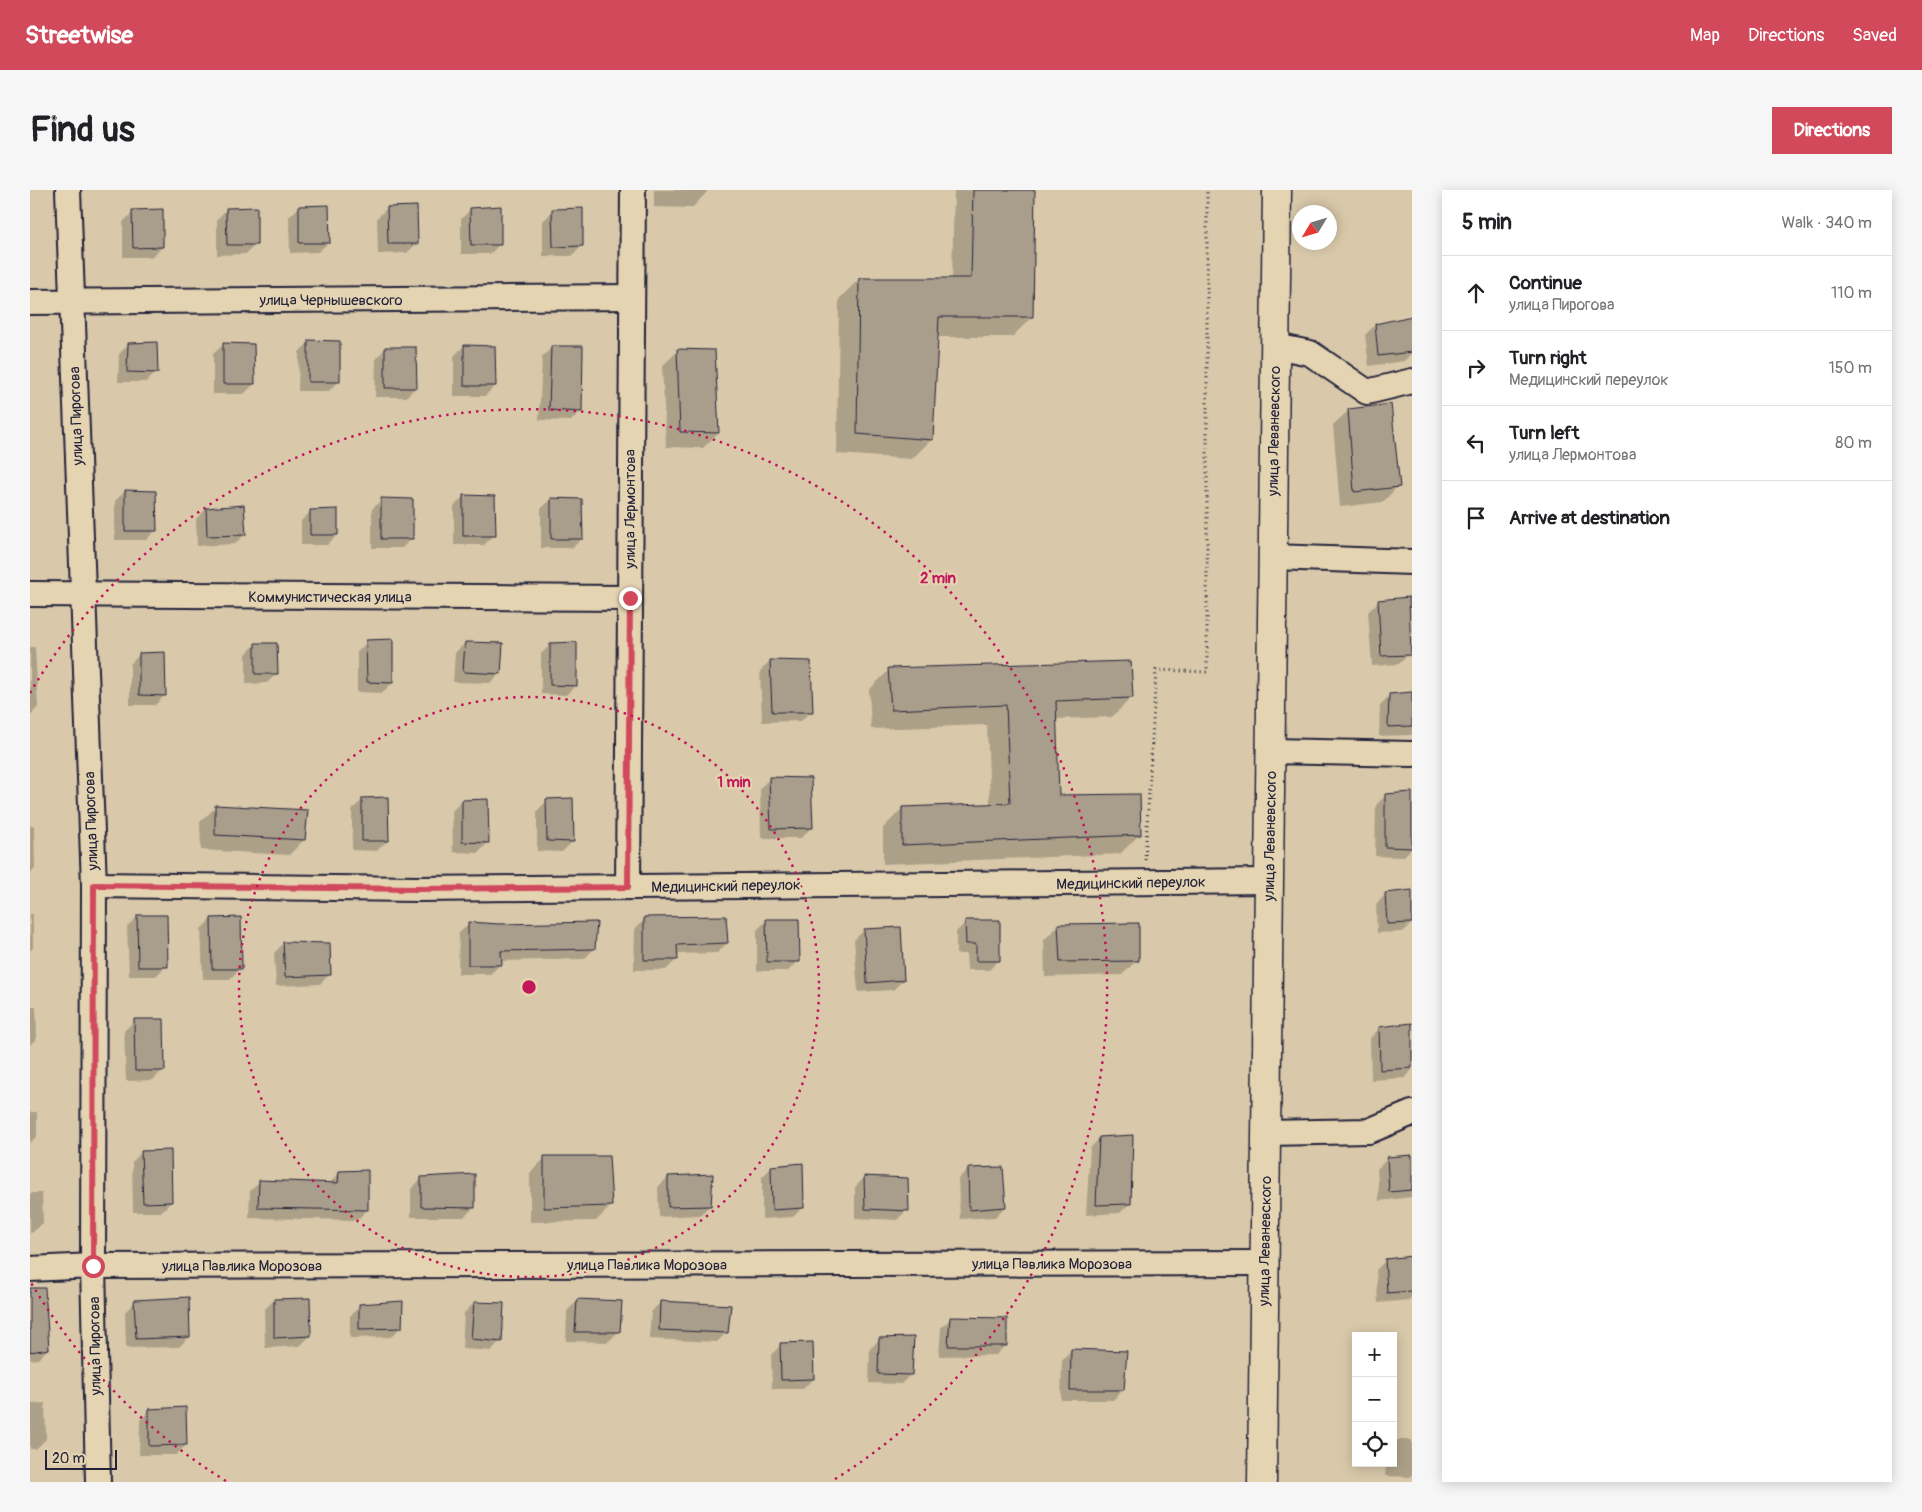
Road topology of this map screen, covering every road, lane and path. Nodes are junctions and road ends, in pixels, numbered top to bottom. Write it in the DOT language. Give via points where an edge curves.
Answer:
graph roads {
  1 [pos="68,190"];
  2 [pos="632,190"];
  3 [pos="1207,190"];
  4 [pos="1277,190"];
  5 [pos="632,297"];
  6 [pos="30,302"];
  7 [pos="72,302"];
  8 [pos="1275,346"];
  9 [pos="1412,381"];
  10 [pos="1273,557"];
  11 [pos="1412,562"];
  12 [pos="30,594"];
  13 [pos="83,596"];
  14 [pos="630,598"];
  15 [pos="1270,751"];
  16 [pos="1412,754"];
  17 [pos="1269,881"];
  18 [pos="1144,882"];
  19 [pos="94,885"];
  20 [pos="628,887"];
  21 [pos="1412,1113"];
  22 [pos="1266,1133"];
  23 [pos="1265,1263"];
  24 [pos="93,1266"];
  25 [pos="30,1269"];
  26 [pos="98,1482"];
  27 [pos="1262,1482"];
  1 -- 7 [label="street, улица Пирогова"];
  2 -- 5 [label="street, улица Лермонтова"];
  3 -- 18 [label="path" via="1207,672 1156,670"];
  4 -- 8 [label="street, улица Леваневского"];
  5 -- 7 [label="street, улица Чернышевского"];
  5 -- 14 [label="street, улица Лермонтова"];
  6 -- 7 [label="street, улица Чернышевского"];
  7 -- 13 [label="street, улица Пирогова"];
  8 -- 9 [label="street" via="1310,353 1367,392"];
  8 -- 10 [label="street, улица Леваневского"];
  10 -- 11 [label="street"];
  10 -- 15 [label="street, улица Леваневского"];
  12 -- 13 [label="street, Коммунистическая улица"];
  13 -- 14 [label="street, Коммунистическая улица"];
  13 -- 19 [label="street, улица Пирогова"];
  14 -- 20 [label="street, улица Лермонтова"];
  15 -- 16 [label="street"];
  15 -- 17 [label="street, улица Леваневского"];
  17 -- 18 [label="street, Медицинский переулок"];
  17 -- 22 [label="street, улица Леваневского"];
  18 -- 20 [label="street, Медицинский переулок"];
  19 -- 20 [label="street, Медицинский переулок" via="418,889"];
  19 -- 24 [label="street, улица Пирогова"];
  21 -- 22 [label="street" via="1369,1131"];
  22 -- 23 [label="street, улица Леваневского"];
  23 -- 24 [label="street, улица Павлика Морозова"];
  23 -- 27 [label="street, улица Леваневского"];
  24 -- 25 [label="street, улица Павлика Морозова"];
  24 -- 26 [label="street, улица Пирогова"];
}
